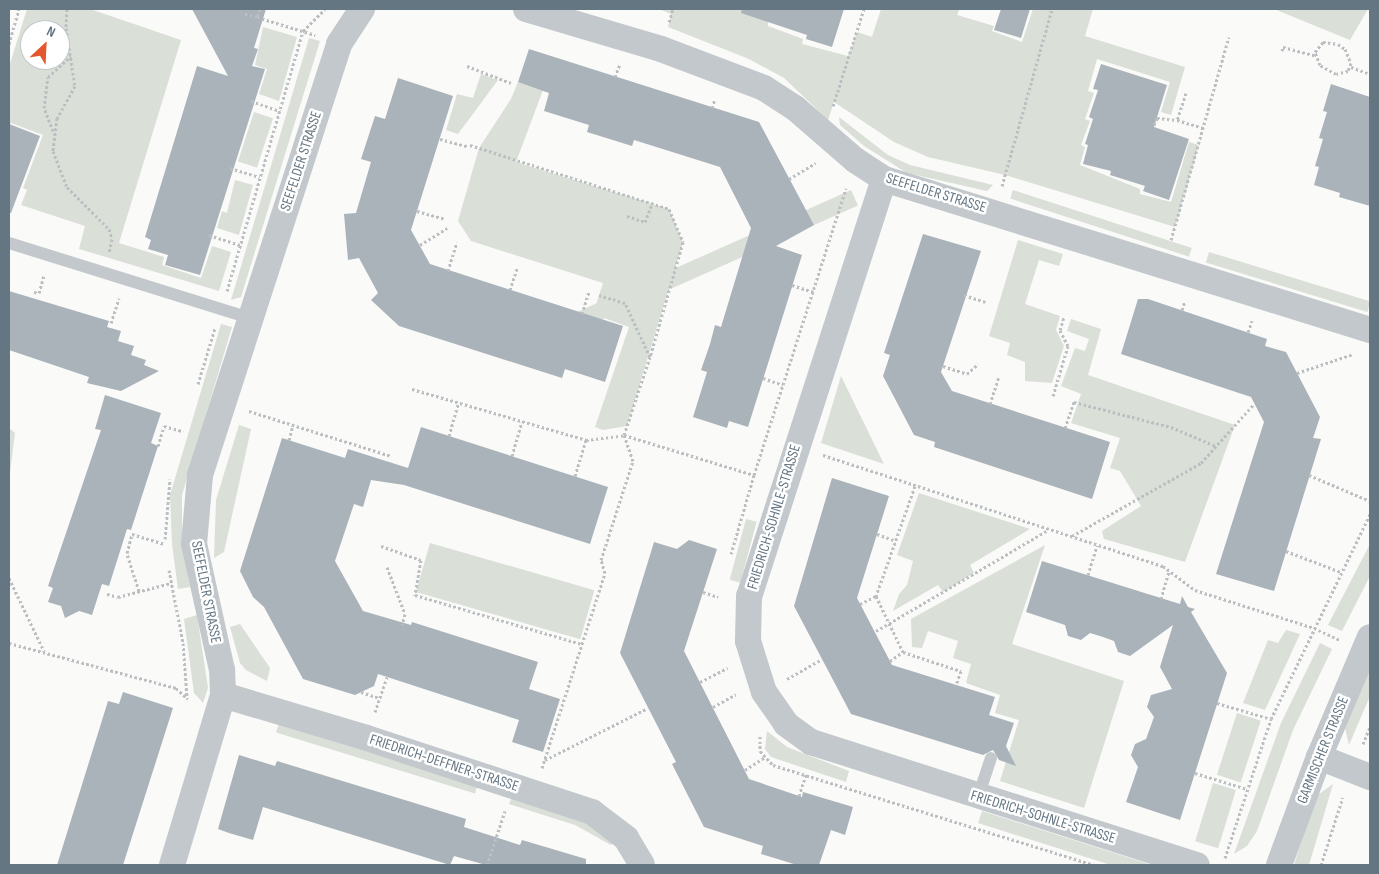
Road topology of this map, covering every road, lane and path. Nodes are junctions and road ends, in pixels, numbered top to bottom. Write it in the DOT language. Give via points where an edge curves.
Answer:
graph roads {
  1 [pos="19,9"];
  2 [pos="260,9"];
  3 [pos="325,9"];
  4 [pos="362,9"];
  5 [pos="526,9"];
  6 [pos="864,9"];
  7 [pos="1052,9"];
  8 [pos="245,14"];
  9 [pos="257,17"];
  10 [pos="303,31"];
  11 [pos="1229,37"];
  12 [pos="9,44"];
  13 [pos="339,44"];
  14 [pos="1282,51"];
  15 [pos="70,56"];
  16 [pos="1316,56"];
  17 [pos="467,66"];
  18 [pos="1351,68"];
  19 [pos="55,70"];
  20 [pos="1370,74"];
  21 [pos="511,83"];
  22 [pos="1186,93"];
  23 [pos="251,101"];
  24 [pos="280,111"];
  25 [pos="1177,120"];
  26 [pos="1154,125"];
  27 [pos="1204,128"];
  28 [pos="54,131"];
  29 [pos="824,133"];
  30 [pos="440,139"];
  31 [pos="854,160"];
  32 [pos="230,168"];
  33 [pos="260,177"];
  34 [pos="884,179"];
  35 [pos="652,204"];
  36 [pos="417,211"];
  37 [pos="995,212"];
  38 [pos="627,216"];
  39 [pos="445,219"];
  40 [pos="447,228"];
  41 [pos="210,235"];
  42 [pos="457,242"];
  43 [pos="9,243"];
  44 [pos="240,245"];
  45 [pos="420,246"];
  46 [pos="1164,264"];
  47 [pos="518,268"];
  48 [pos="448,270"];
  49 [pos="104,272"];
  50 [pos="792,285"];
  51 [pos="510,290"];
  52 [pos="589,291"];
  53 [pos="813,292"];
  54 [pos="599,295"];
  55 [pos="964,295"];
  56 [pos="986,302"];
  57 [pos="221,309"];
  58 [pos="582,314"];
  59 [pos="1064,317"];
  60 [pos="250,318"];
  61 [pos="1370,330"];
  62 [pos="1355,353"];
  63 [pos="650,357"];
  64 [pos="978,364"];
  65 [pos="943,366"];
  66 [pos="1297,373"];
  67 [pos="999,377"];
  68 [pos="763,378"];
  69 [pos="783,384"];
  70 [pos="1053,396"];
  71 [pos="223,402"];
  72 [pos="459,402"];
  73 [pos="990,404"];
  74 [pos="1254,404"];
  75 [pos="522,422"];
  76 [pos="293,424"];
  77 [pos="1065,428"];
  78 [pos="183,431"];
  79 [pos="450,436"];
  80 [pos="289,440"];
  81 [pos="586,440"];
  82 [pos="158,446"];
  83 [pos="796,446"];
  84 [pos="1216,446"];
  85 [pos="391,456"];
  86 [pos="512,456"];
  87 [pos="754,475"];
  88 [pos="1309,475"];
  89 [pos="575,476"];
  90 [pos="916,486"];
  91 [pos="1370,501"];
  92 [pos="1370,514"];
  93 [pos="1048,530"];
  94 [pos="877,534"];
  95 [pos="1072,537"];
  96 [pos="896,541"];
  97 [pos="165,544"];
  98 [pos="1097,545"];
  99 [pos="381,546"];
  100 [pos="1286,551"];
  101 [pos="387,567"];
  102 [pos="1169,571"];
  103 [pos="1342,572"];
  104 [pos="1088,575"];
  105 [pos="9,578"];
  106 [pos="171,583"];
  107 [pos="139,592"];
  108 [pos="702,592"];
  109 [pos="107,594"];
  110 [pos="876,596"];
  111 [pos="718,597"];
  112 [pos="1162,599"];
  113 [pos="860,604"];
  114 [pos="889,624"];
  115 [pos="402,625"];
  116 [pos="1314,628"];
  117 [pos="876,631"];
  118 [pos="9,643"];
  119 [pos="582,644"];
  120 [pos="1367,644"];
  121 [pos="44,651"];
  122 [pos="903,652"];
  123 [pos="822,659"];
  124 [pos="890,660"];
  125 [pos="729,667"];
  126 [pos="386,677"];
  127 [pos="700,682"];
  128 [pos="956,685"];
  129 [pos="361,692"];
  130 [pos="751,693"];
  131 [pos="222,695"];
  132 [pos="379,698"];
  133 [pos="1217,702"];
  134 [pos="713,707"];
  135 [pos="648,708"];
  136 [pos="1271,719"];
  137 [pos="215,722"];
  138 [pos="367,738"];
  139 [pos="765,757"];
  140 [pos="1319,757"];
  141 [pos="991,758"];
  142 [pos="545,760"];
  143 [pos="744,770"];
  144 [pos="1195,773"];
  145 [pos="806,774"];
  146 [pos="1370,777"];
  147 [pos="524,788"];
  148 [pos="1246,789"];
  149 [pos="799,796"];
  150 [pos="978,797"];
  151 [pos="172,865"];
  152 [pos="487,865"];
  153 [pos="642,865"];
  154 [pos="1196,865"];
  155 [pos="1222,865"];
  156 [pos="1279,865"];
  1 -- 12 [label="path"];
  2 -- 9 [label="path"];
  3 -- 10 [label="path"];
  4 -- 13 [label="street, SEEFELDER STRASSE"];
  5 -- 29 [label="street, SEEFELDER STRASSE" via="724,71 764,88 795,108"];
  6 -- 29 [label="path"];
  7 -- 37 [label="path"];
  8 -- 9 [label="path"];
  9 -- 10 [label="path"];
  10 -- 13 [label="path"];
  10 -- 24 [label="path"];
  11 -- 27 [label="path"];
  13 -- 60 [label="street, SEEFELDER STRASSE"];
  14 -- 16 [label="path" via="1283,47"];
  15 -- 28 [label="path" via="75,86 57,118"];
  16 -- 18 [label="path" via="1320,65 1330,72 1341,74"];
  16 -- 18 [label="path" via="1316,48 1323,42 1338,44 1349,55"];
  17 -- 21 [label="path"];
  18 -- 20 [label="path"];
  19 -- 28 [label="path" via="48,77 44,108"];
  22 -- 25 [label="path"];
  23 -- 24 [label="path"];
  24 -- 33 [label="path"];
  25 -- 26 [label="path" via="1157,118"];
  25 -- 27 [label="path"];
  27 -- 46 [label="path"];
  28 -- 49 [label="path" via="52,151 66,187 109,229 112,239"];
  29 -- 31 [label="street, SEEFELDER STRASSE"];
  30 -- 35 [label="path"];
  31 -- 34 [label="street, SEEFELDER STRASSE"];
  31 -- 53 [label="path"];
  32 -- 33 [label="path"];
  33 -- 44 [label="path"];
  34 -- 37 [label="street, SEEFELDER STRASSE"];
  34 -- 83 [label="street, FRIEDRICH-SOHNLE-STRASSE"];
  35 -- 38 [label="path" via="645,222"];
  35 -- 63 [label="path" via="669,209 683,242"];
  36 -- 39 [label="path"];
  37 -- 46 [label="street, SEEFELDER STRASSE"];
  40 -- 45 [label="path"];
  41 -- 44 [label="path"];
  42 -- 48 [label="path"];
  43 -- 49 [label="lane"];
  44 -- 57 [label="path"];
  46 -- 61 [label="street, SEEFELDER STRASSE"];
  47 -- 51 [label="path"];
  49 -- 57 [label="lane"];
  50 -- 53 [label="path"];
  52 -- 58 [label="path"];
  53 -- 69 [label="path"];
  54 -- 63 [label="path" via="626,303"];
  55 -- 56 [label="path"];
  57 -- 60 [label="lane"];
  59 -- 70 [label="path" via="1060,330 1068,346"];
  60 -- 71 [label="street, SEEFELDER STRASSE"];
  62 -- 66 [label="path"];
  63 -- 119 [label="path" via="624,435 634,461 601,560 605,573"];
  64 -- 65 [label="path" via="967,374"];
  67 -- 73 [label="path"];
  68 -- 69 [label="path"];
  69 -- 87 [label="path"];
  71 -- 76 [label="path"];
  71 -- 131 [label="street, SEEFELDER STRASSE" via="200,476 194,544 222,670"];
  72 -- 79 [label="path"];
  74 -- 84 [label="path"];
  75 -- 86 [label="path"];
  76 -- 80 [label="path"];
  76 -- 85 [label="path"];
  77 -- 84 [label="path" via="1074,402 1170,426"];
  78 -- 82 [label="path" via="164,426"];
  81 -- 89 [label="path"];
  83 -- 90 [label="path"];
  83 -- 130 [label="street, FRIEDRICH-SOHNLE-STRASSE" via="749,596"];
  84 -- 95 [label="path" via="1201,463"];
  88 -- 91 [label="path"];
  90 -- 93 [label="path"];
  90 -- 96 [label="path"];
  92 -- 103 [label="path"];
  93 -- 95 [label="path"];
  93 -- 114 [label="path"];
  94 -- 96 [label="path"];
  95 -- 98 [label="path"];
  96 -- 110 [label="path"];
  97 -- 107 [label="path" via="132,534 127,553"];
  98 -- 102 [label="path"];
  98 -- 104 [label="path"];
  99 -- 119 [label="path" via="421,560 415,595"];
  100 -- 103 [label="path"];
  101 -- 115 [label="path" via="405,614"];
  102 -- 112 [label="path"];
  102 -- 116 [label="path" via="1195,590"];
  103 -- 116 [label="path"];
  105 -- 121 [label="path"];
  106 -- 107 [label="path"];
  107 -- 109 [label="path" via="118,597"];
  108 -- 111 [label="path"];
  110 -- 113 [label="path"];
  110 -- 114 [label="path"];
  114 -- 117 [label="path"];
  114 -- 122 [label="path"];
  116 -- 120 [label="path"];
  116 -- 136 [label="path"];
  118 -- 121 [label="path"];
  119 -- 142 [label="path"];
  120 -- 140 [label="street, GARMISCHER STRASSE"];
  121 -- 137 [label="path" via="176,688"];
  122 -- 124 [label="path"];
  122 -- 128 [label="path" via="961,671"];
  123 -- 130 [label="path"];
  125 -- 127 [label="path"];
  126 -- 132 [label="path"];
  129 -- 132 [label="path"];
  130 -- 134 [label="path"];
  130 -- 150 [label="street, FRIEDRICH-SOHNLE-STRASSE" via="811,742"];
  131 -- 137 [label="street, SEEFELDER STRASSE"];
  131 -- 138 [label="street, FRIEDRICH-DEFFNER-STRASSE"];
  132 -- 138 [label="path"];
  133 -- 136 [label="path"];
  135 -- 142 [label="path"];
  136 -- 148 [label="path"];
  137 -- 151 [label="street, SEEFELDER STRASSE"];
  138 -- 147 [label="street, FRIEDRICH-DEFFNER-STRASSE"];
  139 -- 143 [label="path"];
  140 -- 146 [label="street"];
  140 -- 156 [label="street, GARMISCHER STRASSE"];
  141 -- 150 [label="lane"];
  142 -- 147 [label="path"];
  144 -- 148 [label="path"];
  145 -- 149 [label="path"];
  147 -- 152 [label="path"];
  147 -- 153 [label="street, FRIEDRICH-DEFFNER-STRASSE" via="592,812 626,838"];
  148 -- 155 [label="path"];
  150 -- 154 [label="street, FRIEDRICH-SOHNLE-STRASSE"];
}
